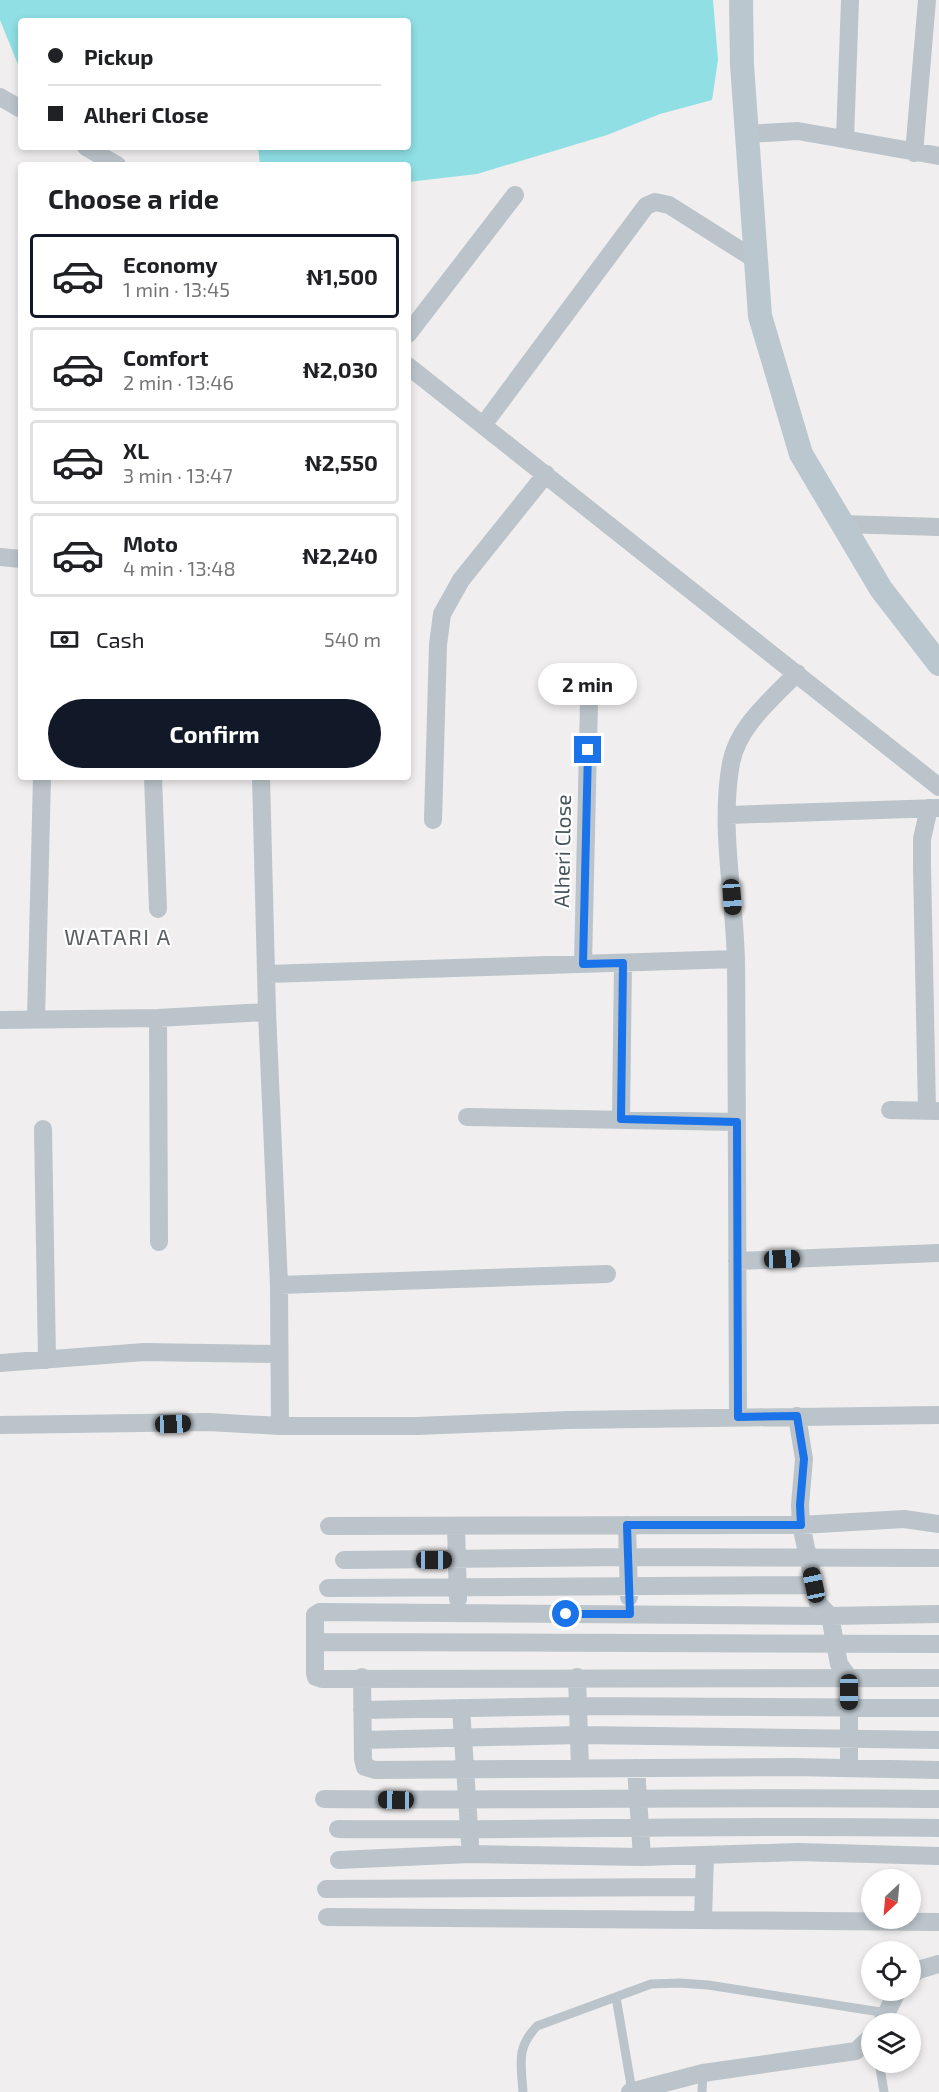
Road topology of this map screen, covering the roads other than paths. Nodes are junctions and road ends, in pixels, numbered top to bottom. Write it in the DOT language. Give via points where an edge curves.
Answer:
graph roads {
  1 [pos="741,0"];
  2 [pos="850,0"];
  3 [pos="927,0"];
  4 [pos="0,97"];
  5 [pos="18,107"];
  6 [pos="747,134"];
  7 [pos="845,139"];
  8 [pos="91,150"];
  9 [pos="914,153"];
  10 [pos="939,156"];
  11 [pos="112,162"];
  12 [pos="515,195"];
  13 [pos="756,260"];
  14 [pos="411,330"];
  15 [pos="411,375"];
  16 [pos="484,424"];
  17 [pos="546,474"];
  18 [pos="842,524"];
  19 [pos="939,527"];
  20 [pos="0,557"];
  21 [pos="18,559"];
  22 [pos="939,664"];
  23 [pos="797,674"];
  24 [pos="589,702"];
  25 [pos="42,780"];
  26 [pos="153,780"];
  27 [pos="261,780"];
  28 [pos="939,787"];
  29 [pos="934,808"];
  30 [pos="728,814"];
  31 [pos="434,820"];
  32 [pos="158,909"];
  33 [pos="736,960"];
  34 [pos="623,963"];
  35 [pos="583,964"];
  36 [pos="267,974"];
  37 [pos="267,1012"];
  38 [pos="158,1018"];
  39 [pos="36,1019"];
  40 [pos="0,1020"];
  41 [pos="890,1110"];
  42 [pos="933,1111"];
  43 [pos="467,1116"];
  44 [pos="621,1119"];
  45 [pos="737,1122"];
  46 [pos="42,1129"];
  47 [pos="159,1242"];
  48 [pos="939,1253"];
  49 [pos="737,1261"];
  50 [pos="607,1275"];
  51 [pos="279,1285"];
  52 [pos="278,1354"];
  53 [pos="47,1360"];
  54 [pos="0,1363"];
  55 [pos="797,1416"];
  56 [pos="939,1416"];
  57 [pos="738,1417"];
  58 [pos="0,1425"];
  59 [pos="280,1426"];
  60 [pos="939,1524"];
  61 [pos="627,1525"];
  62 [pos="801,1525"];
  63 [pos="329,1526"];
  64 [pos="456,1526"];
  65 [pos="628,1557"];
  66 [pos="809,1558"];
  67 [pos="939,1558"];
  68 [pos="344,1560"];
  69 [pos="457,1560"];
  70 [pos="814,1585"];
  71 [pos="629,1587"];
  72 [pos="328,1588"];
  73 [pos="457,1588"];
  74 [pos="458,1613"];
  75 [pos="630,1614"];
  76 [pos="939,1614"];
  77 [pos="830,1616"];
  78 [pos="316,1642"];
  79 [pos="837,1644"];
  80 [pos="939,1644"];
  81 [pos="362,1677"];
  82 [pos="577,1677"];
  83 [pos="849,1678"];
  84 [pos="939,1678"];
  85 [pos="578,1706"];
  86 [pos="849,1706"];
  87 [pos="461,1708"];
  88 [pos="939,1708"];
  89 [pos="362,1710"];
  90 [pos="579,1736"];
  91 [pos="462,1738"];
  92 [pos="849,1739"];
  93 [pos="363,1740"];
  94 [pos="939,1740"];
  95 [pos="793,1767"];
  96 [pos="580,1768"];
  97 [pos="636,1768"];
  98 [pos="849,1768"];
  99 [pos="467,1769"];
  100 [pos="939,1770"];
  101 [pos="795,1797"];
  102 [pos="638,1798"];
  103 [pos="324,1799"];
  104 [pos="939,1799"];
  105 [pos="468,1801"];
  106 [pos="797,1825"];
  107 [pos="640,1827"];
  108 [pos="939,1828"];
  109 [pos="338,1829"];
  110 [pos="469,1831"];
  111 [pos="798,1852"];
  112 [pos="470,1854"];
  113 [pos="705,1855"];
  114 [pos="939,1856"];
  115 [pos="642,1857"];
  116 [pos="339,1860"];
  117 [pos="704,1887"];
  118 [pos="326,1888"];
  119 [pos="327,1917"];
  120 [pos="704,1919"];
  121 [pos="939,1922"];
  122 [pos="939,1964"];
  123 [pos="921,1969"];
  124 [pos="616,1997"];
  125 [pos="861,2014"];
  126 [pos="861,2046"];
  127 [pos="703,2073"];
  128 [pos="881,2073"];
  129 [pos="523,2092"];
  130 [pos="631,2092"];
  131 [pos="702,2092"];
  132 [pos="884,2092"];
  1 -- 6 [label="street"];
  2 -- 7 [label="street"];
  3 -- 9 [label="street"];
  4 -- 5 [label="street"];
  6 -- 7 [label="street" via="798,131"];
  6 -- 13 [label="street"];
  7 -- 9 [label="street"];
  8 -- 11 [label="street"];
  9 -- 10 [label="street"];
  12 -- 14 [label="street"];
  13 -- 16 [label="street" via="669,205 654,202 646,206"];
  13 -- 18 [label="street" via="759,316 801,454"];
  15 -- 16 [label="street"];
  16 -- 17 [label="street"];
  17 -- 23 [label="street"];
  17 -- 31 [label="street" via="461,580 442,614"];
  18 -- 19 [label="street"];
  18 -- 22 [label="street" via="881,589"];
  20 -- 21 [label="street"];
  23 -- 28 [label="street"];
  23 -- 30 [label="street" via="738,739 731,763"];
  24 -- 35 [label="street, Alheri Close"];
  25 -- 39 [label="street"];
  26 -- 32 [label="street"];
  27 -- 36 [label="street"];
  29 -- 30 [label="street"];
  29 -- 42 [label="street" via="922,839"];
  30 -- 33 [label="street"];
  33 -- 34 [label="street"];
  33 -- 45 [label="street"];
  34 -- 35 [label="street"];
  34 -- 44 [label="street"];
  35 -- 36 [label="street"];
  36 -- 37 [label="street"];
  37 -- 38 [label="street"];
  37 -- 51 [label="street"];
  38 -- 39 [label="street"];
  38 -- 47 [label="street"];
  39 -- 40 [label="street"];
  41 -- 42 [label="street"];
  43 -- 44 [label="street"];
  44 -- 45 [label="street"];
  45 -- 49 [label="street"];
  46 -- 53 [label="street"];
  48 -- 49 [label="street"];
  49 -- 57 [label="street"];
  50 -- 51 [label="street"];
  51 -- 52 [label="street"];
  52 -- 53 [label="street" via="144,1352"];
  52 -- 59 [label="street"];
  53 -- 54 [label="street"];
  55 -- 56 [label="street"];
  55 -- 57 [label="street"];
  55 -- 62 [label="street" via="804,1459"];
  57 -- 59 [label="street"];
  58 -- 59 [label="street" via="209,1422"];
  60 -- 62 [label="street" via="904,1519"];
  61 -- 62 [label="street"];
  61 -- 64 [label="street"];
  61 -- 65 [label="street"];
  62 -- 66 [label="street"];
  63 -- 64 [label="street"];
  64 -- 69 [label="street"];
  65 -- 66 [label="street"];
  65 -- 69 [label="street"];
  65 -- 71 [label="street"];
  66 -- 67 [label="street"];
  66 -- 70 [label="street"];
  68 -- 69 [label="street"];
  69 -- 73 [label="street"];
  70 -- 71 [label="street"];
  70 -- 77 [label="street" via="818,1603"];
  71 -- 73 [label="street"];
  71 -- 75 [label="street"];
  72 -- 73 [label="street"];
  73 -- 74 [label="street"];
  74 -- 75 [label="street"];
  74 -- 78 [label="street" via="320,1612 315,1615"];
  75 -- 77 [label="street"];
  76 -- 77 [label="street"];
  77 -- 79 [label="street"];
  78 -- 79 [label="street"];
  78 -- 81 [label="street" via="316,1677"];
  79 -- 80 [label="street"];
  79 -- 83 [label="street" via="838,1664"];
  81 -- 82 [label="street"];
  81 -- 89 [label="street"];
  82 -- 83 [label="street"];
  82 -- 85 [label="street"];
  83 -- 84 [label="street"];
  83 -- 86 [label="street"];
  85 -- 86 [label="street"];
  85 -- 87 [label="street"];
  85 -- 90 [label="street"];
  86 -- 88 [label="street"];
  86 -- 92 [label="street"];
  87 -- 89 [label="street"];
  87 -- 91 [label="street"];
  89 -- 93 [label="street"];
  90 -- 91 [label="street"];
  90 -- 92 [label="street"];
  90 -- 96 [label="street"];
  91 -- 93 [label="street"];
  91 -- 99 [label="street"];
  92 -- 94 [label="street"];
  92 -- 98 [label="street"];
  93 -- 99 [label="street" via="365,1767 375,1770"];
  95 -- 97 [label="street"];
  95 -- 98 [label="street"];
  95 -- 101 [label="street"];
  96 -- 97 [label="street"];
  96 -- 99 [label="street"];
  97 -- 102 [label="street"];
  98 -- 100 [label="street"];
  99 -- 105 [label="street"];
  101 -- 102 [label="street"];
  101 -- 104 [label="street"];
  101 -- 106 [label="street"];
  102 -- 105 [label="street"];
  102 -- 107 [label="street"];
  103 -- 105 [label="street"];
  105 -- 110 [label="street"];
  106 -- 107 [label="street"];
  106 -- 108 [label="street"];
  106 -- 111 [label="street"];
  107 -- 110 [label="street"];
  107 -- 115 [label="street"];
  109 -- 110 [label="street"];
  110 -- 112 [label="street"];
  111 -- 113 [label="street"];
  111 -- 114 [label="street"];
  112 -- 115 [label="street"];
  112 -- 116 [label="street"];
  113 -- 115 [label="street"];
  113 -- 117 [label="street"];
  117 -- 118 [label="street"];
  117 -- 120 [label="street"];
  119 -- 120 [label="street"];
  120 -- 121 [label="street"];
  122 -- 123 [label="street"];
  124 -- 125 [label="lane" via="651,1984 680,1983"];
  124 -- 129 [label="lane" via="537,2025 526,2037 520,2053"];
  124 -- 130 [label="lane"];
  126 -- 127 [label="street" via="856,2051"];
  127 -- 130 [label="street"];
  127 -- 131 [label="lane"];
  128 -- 132 [label="lane"];
}
